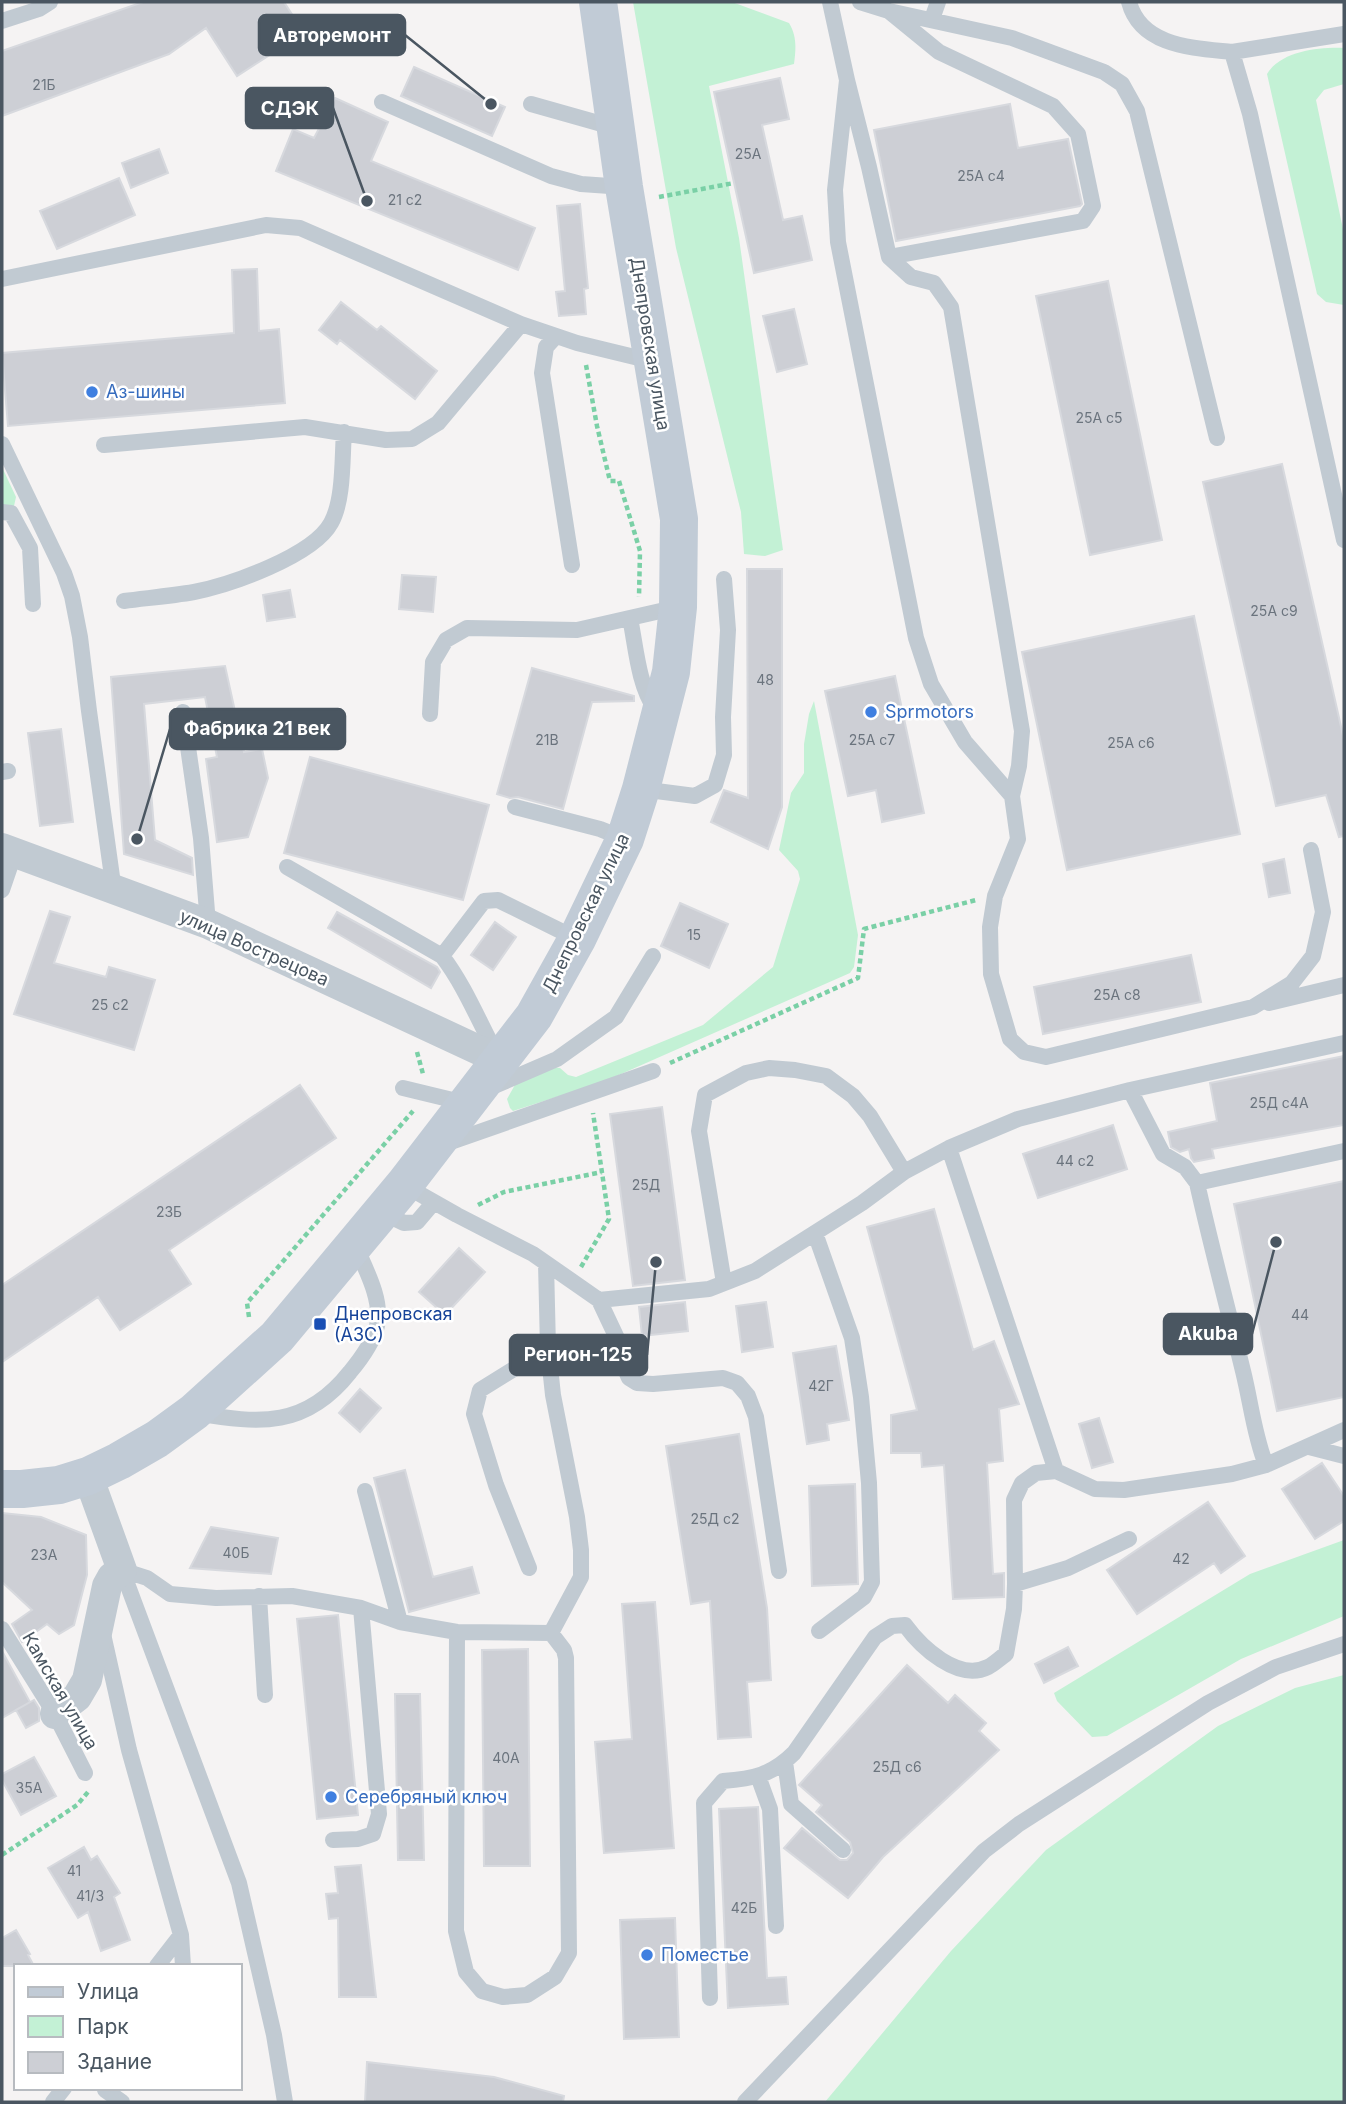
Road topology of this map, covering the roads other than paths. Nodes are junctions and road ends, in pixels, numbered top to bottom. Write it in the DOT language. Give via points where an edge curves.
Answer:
graph roads {
  1 [pos="50,2"];
  2 [pos="598,2"];
  3 [pos="830,2"];
  4 [pos="860,2"];
  5 [pos="938,2"];
  6 [pos="1129,2"];
  7 [pos="889,11"];
  8 [pos="932,19"];
  9 [pos="2,21"];
  10 [pos="1344,34"];
  11 [pos="1232,52"];
  12 [pos="847,80"];
  13 [pos="382,102"];
  14 [pos="531,104"];
  15 [pos="615,128"];
  16 [pos="641,192"];
  17 [pos="888,257"];
  18 [pos="2,279"];
  19 [pos="521,324"];
  20 [pos="556,336"];
  21 [pos="653,362"];
  22 [pos="344,432"];
  23 [pos="1217,439"];
  24 [pos="2,444"];
  25 [pos="104,445"];
  26 [pos="2,512"];
  27 [pos="1344,540"];
  28 [pos="572,565"];
  29 [pos="724,579"];
  30 [pos="124,601"];
  31 [pos="33,604"];
  32 [pos="678,607"];
  33 [pos="634,617"];
  34 [pos="183,712"];
  35 [pos="430,713"];
  36 [pos="660,717"];
  37 [pos="642,789"];
  38 [pos="1012,796"];
  39 [pos="515,807"];
  40 [pos="625,839"];
  41 [pos="8,850"];
  42 [pos="1311,850"];
  43 [pos="287,867"];
  44 [pos="2,890"];
  45 [pos="114,891"];
  46 [pos="208,924"];
  47 [pos="577,939"];
  48 [pos="442,956"];
  49 [pos="653,956"];
  50 [pos="1344,985"];
  51 [pos="1254,1007"];
  52 [pos="1344,1043"];
  53 [pos="500,1060"];
  54 [pos="653,1071"];
  55 [pos="403,1088"];
  56 [pos="1130,1090"];
  57 [pos="470,1099"];
  58 [pos="433,1148"];
  59 [pos="948,1148"];
  60 [pos="1344,1151"];
  61 [pos="904,1172"];
  62 [pos="1197,1184"];
  63 [pos="406,1200"];
  64 [pos="815,1233"];
  65 [pos="355,1244"];
  66 [pos="546,1263"];
  67 [pos="724,1283"];
  68 [pos="598,1300"];
  69 [pos="548,1348"];
  70 [pos="194,1412"];
  71 [pos="1344,1430"];
  72 [pos="1309,1447"];
  73 [pos="1344,1456"];
  74 [pos="1266,1465"];
  75 [pos="1056,1471"];
  76 [pos="88,1476"];
  77 [pos="2,1489"];
  78 [pos="365,1491"];
  79 [pos="1129,1539"];
  80 [pos="529,1568"];
  81 [pos="122,1570"];
  82 [pos="779,1571"];
  83 [pos="1015,1584"];
  84 [pos="259,1596"];
  85 [pos="361,1608"];
  86 [pos="99,1618"];
  87 [pos="400,1622"];
  88 [pos="2,1629"];
  89 [pos="819,1632"];
  90 [pos="457,1633"];
  91 [pos="551,1633"];
  92 [pos="1344,1644"];
  93 [pos="265,1695"];
  94 [pos="55,1714"];
  95 [pos="785,1762"];
  96 [pos="85,1773"];
  97 [pos="758,1776"];
  98 [pos="332,1840"];
  99 [pos="843,1850"];
  100 [pos="776,1926"];
  101 [pos="181,1935"];
  102 [pos="159,1964"];
  103 [pos="183,1964"];
  104 [pos="710,1998"];
  105 [pos="103,2094"];
  106 [pos="122,2102"];
  107 [pos="285,2102"];
  108 [pos="745,2102"];
  1 -- 9 [label="lane"];
  2 -- 15 [label="main road, Днепровская улица"];
  3 -- 12 [label="lane"];
  4 -- 7 [label="lane"];
  5 -- 8 [label="lane"];
  6 -- 11 [label="lane" via="1143,29 1162,40"];
  7 -- 8 [label="lane"];
  7 -- 17 [label="lane" via="939,52 1053,106 1079,134 1093,206 1083,221"];
  8 -- 23 [label="lane" via="1012,38 1104,72 1122,84 1137,111"];
  10 -- 11 [label="lane"];
  11 -- 27 [label="lane" via="1250,114"];
  12 -- 17 [label="lane"];
  12 -- 38 [label="lane" via="835,190 838,242 916,638 931,684 965,743"];
  13 -- 16 [label="lane" via="551,176"];
  14 -- 15 [label="lane"];
  15 -- 16 [label="main road, Днепровская улица"];
  16 -- 21 [label="main road, Днепровская улица"];
  17 -- 38 [label="lane" via="911,277 934,283 951,307 1022,731"];
  18 -- 19 [label="lane" via="267,225 300,228"];
  19 -- 20 [label="lane"];
  19 -- 22 [label="lane" via="424,434 386,440"];
  20 -- 21 [label="lane"];
  20 -- 28 [label="lane" via="546,347 542,373"];
  21 -- 32 [label="main road, Днепровская улица" via="679,519"];
  22 -- 25 [label="lane" via="305,427"];
  22 -- 30 [label="lane" via="341,488 332,523 313,545 261,571 195,592"];
  24 -- 45 [label="lane" via="72,596"];
  26 -- 31 [label="lane" via="11,513 30,548"];
  29 -- 37 [label="lane" via="729,630 724,755 715,785 695,796"];
  32 -- 33 [label="lane"];
  32 -- 36 [label="main road, Днепровская улица"];
  33 -- 35 [label="lane" via="577,630 467,628 446,640 433,662"];
  33 -- 36 [label="lane" via="639,666 649,700"];
  34 -- 46 [label="lane"];
  36 -- 37 [label="main road, Днепровская улица"];
  37 -- 40 [label="main road, Днепровская улица"];
  38 -- 51 [label="lane" via="1018,839 995,895 991,974 1010,1039 1024,1052 1046,1057"];
  39 -- 40 [label="lane"];
  40 -- 47 [label="main road, Днепровская улица"];
  41 -- 44 [label="lane"];
  41 -- 45 [label="street, улица Вострецова"];
  42 -- 51 [label="lane" via="1323,912 1313,956 1292,984"];
  43 -- 48 [label="lane"];
  45 -- 46 [label="street, улица Вострецова"];
  46 -- 53 [label="street, улица Вострецова"];
  47 -- 48 [label="lane" via="498,900 484,901"];
  47 -- 53 [label="main road, Днепровская улица" via="534,1016"];
  48 -- 53 [label="lane" via="460,978"];
  49 -- 57 [label="lane" via="616,1017 605,1026 557,1059"];
  50 -- 51 [label="lane"];
  52 -- 56 [label="lane"];
  53 -- 57 [label="main road, Днепровская улица"];
  54 -- 58 [label="lane"];
  55 -- 57 [label="lane"];
  56 -- 59 [label="lane" via="1018,1119"];
  56 -- 62 [label="lane" via="1163,1154 1185,1167"];
  57 -- 58 [label="main road, Днепровская улица"];
  58 -- 63 [label="main road, Днепровская улица"];
  59 -- 61 [label="lane"];
  59 -- 75 [label="lane"];
  60 -- 62 [label="lane"];
  61 -- 64 [label="lane"];
  61 -- 67 [label="lane" via="870,1116 826,1076 769,1068 746,1073 705,1095 699,1131"];
  62 -- 74 [label="lane"];
  63 -- 65 [label="main road, Днепровская улица"];
  63 -- 66 [label="lane" via="457,1215"];
  64 -- 67 [label="lane" via="755,1270"];
  64 -- 89 [label="lane" via="852,1338 869,1483 872,1582 864,1597"];
  65 -- 70 [label="main road, Днепровская улица" via="277,1337"];
  65 -- 70 [label="lane" via="375,1292 377,1326 360,1360 326,1399 287,1417 240,1420"];
  66 -- 68 [label="lane"];
  66 -- 69 [label="lane"];
  67 -- 68 [label="lane" via="709,1289"];
  68 -- 82 [label="lane" via="623,1351 629,1378 653,1384 723,1378 737,1383 748,1396 756,1417"];
  69 -- 80 [label="lane" via="481,1390 474,1414"];
  69 -- 91 [label="lane" via="581,1550 581,1577"];
  70 -- 76 [label="main road, Днепровская улица" via="157,1439"];
  71 -- 72 [label="lane"];
  72 -- 73 [label="lane"];
  72 -- 74 [label="lane"];
  74 -- 75 [label="lane" via="1124,1490 1095,1489"];
  75 -- 83 [label="lane" via="1035,1473 1022,1483 1014,1500"];
  76 -- 77 [label="main road, Днепровская улица" via="59,1485"];
  76 -- 81 [label="street"];
  78 -- 87 [label="lane"];
  79 -- 83 [label="lane" via="1068,1569"];
  81 -- 84 [label="lane" via="147,1578 170,1594"];
  81 -- 86 [label="street" via="107,1586"];
  81 -- 107 [label="lane" via="239,1883"];
  83 -- 95 [label="lane" via="1006,1654 987,1668 967,1670 943,1661 905,1625 892,1626 875,1637"];
  84 -- 85 [label="lane" via="292,1596"];
  84 -- 93 [label="lane"];
  85 -- 87 [label="lane"];
  85 -- 98 [label="lane" via="379,1814 373,1834"];
  86 -- 94 [label="street" via="87,1680 77,1697"];
  86 -- 101 [label="lane"];
  87 -- 90 [label="lane"];
  88 -- 94 [label="lane, Камская улица"];
  90 -- 91 [label="lane"];
  90 -- 91 [label="lane" via="456,1931 466,1972 482,1991 503,1997 527,1995 555,1978 569,1953 566,1658"];
  92 -- 108 [label="lane" via="1276,1667 1208,1703 1019,1824 984,1851"];
  94 -- 96 [label="lane, Камская улица"];
  95 -- 97 [label="lane"];
  95 -- 99 [label="lane" via="791,1804"];
  97 -- 100 [label="lane" via="770,1810"];
  97 -- 104 [label="lane" via="723,1781 704,1803"];
  101 -- 102 [label="lane"];
  101 -- 103 [label="lane"];
  105 -- 106 [label="lane"];
}
